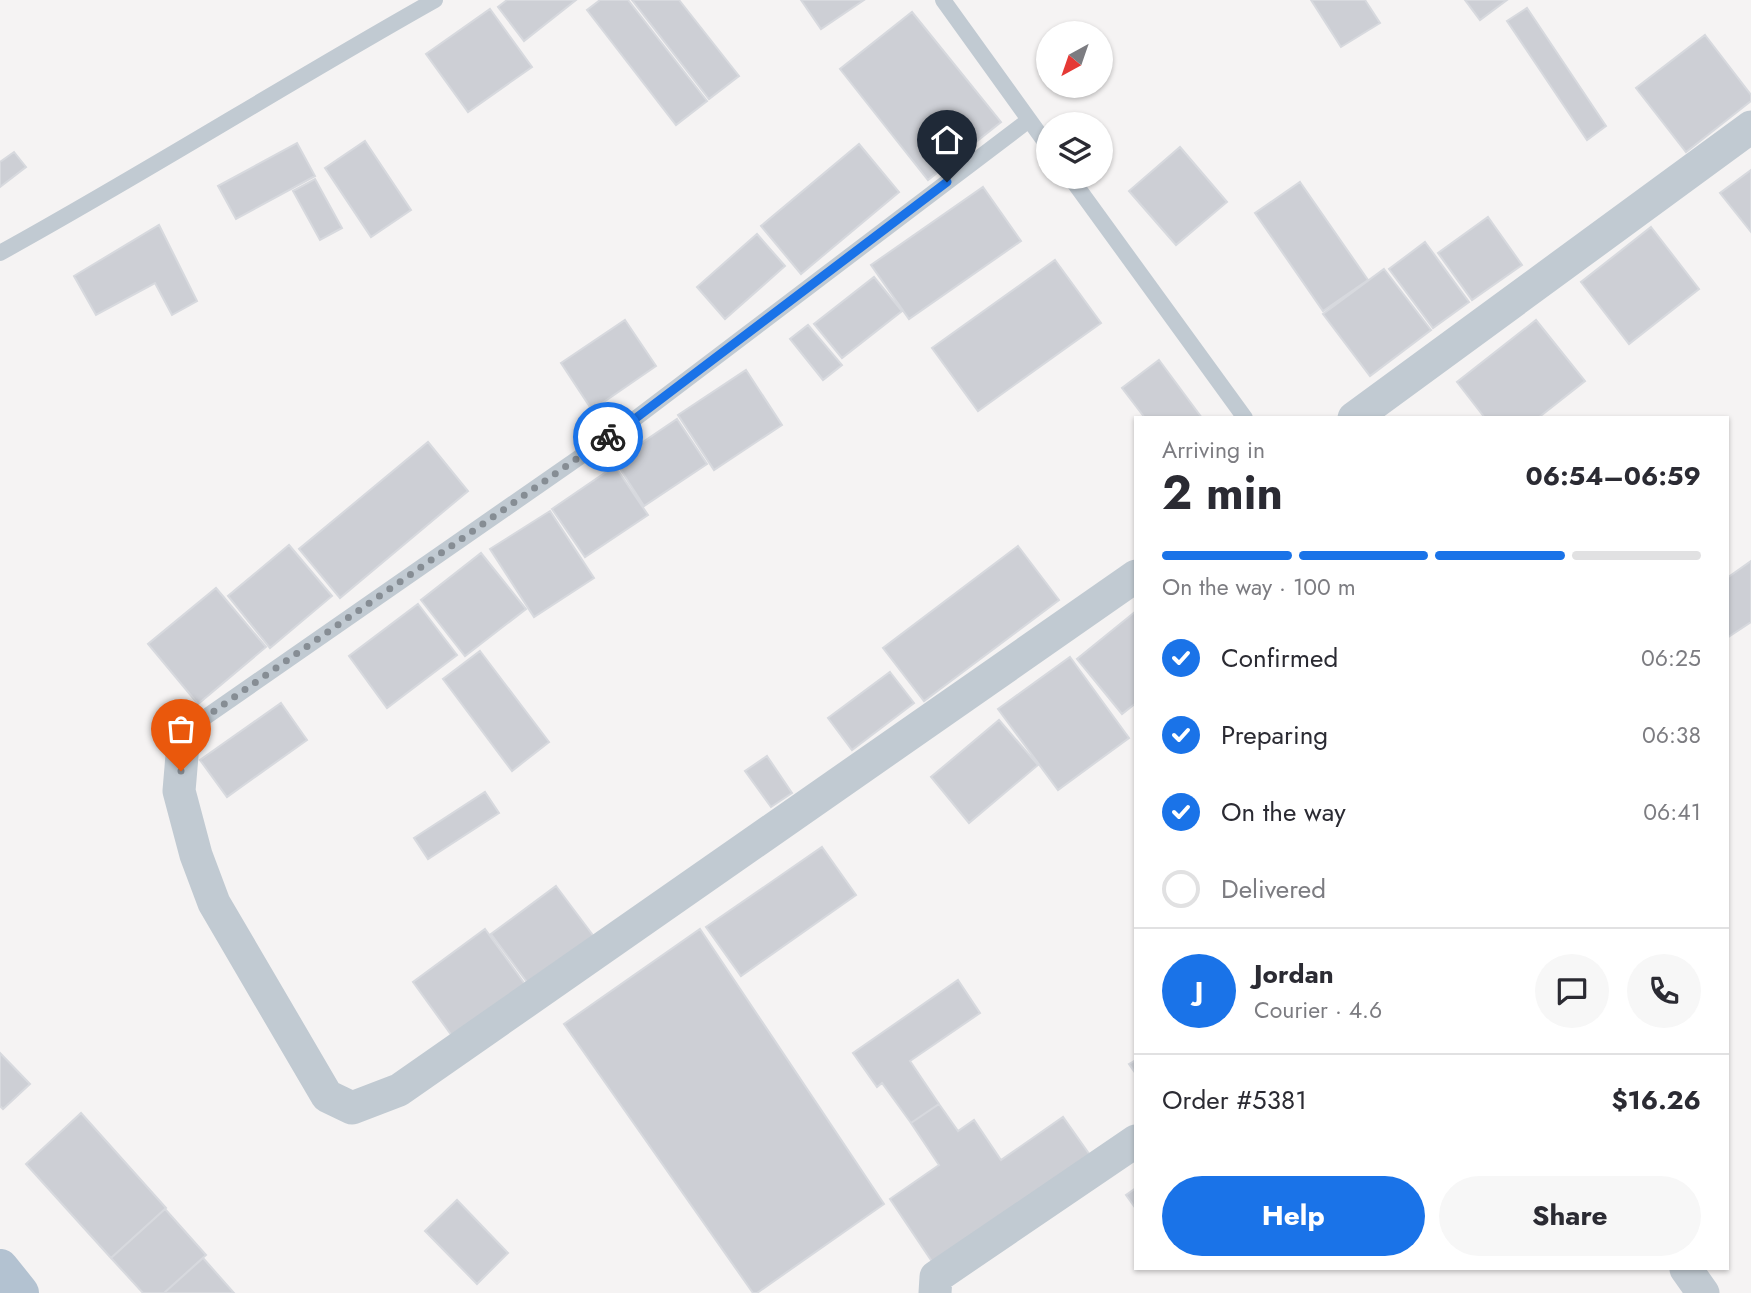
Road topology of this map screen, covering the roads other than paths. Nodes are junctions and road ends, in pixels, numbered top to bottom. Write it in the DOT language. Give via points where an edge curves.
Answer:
graph roads {
  1 [pos="435,0"];
  2 [pos="943,0"];
  3 [pos="1029,120"];
  4 [pos="1751,127"];
  5 [pos="1036,130"];
  6 [pos="1079,189"];
  7 [pos="0,253"];
  8 [pos="1244,416"];
  9 [pos="1357,416"];
  10 [pos="1134,577"];
  11 [pos="184,732"];
  12 [pos="1134,1142"];
  13 [pos="0,1268"];
  14 [pos="1687,1270"];
  15 [pos="20,1293"];
  16 [pos="935,1293"];
  17 [pos="1703,1293"];
  1 -- 7 [label="lane"];
  2 -- 3 [label="lane"];
  3 -- 5 [label="lane"];
  3 -- 11 [label="lane" via="636,418"];
  4 -- 9 [label="street"];
  6 -- 8 [label="lane"];
  10 -- 11 [label="street" via="399,1090 352,1108 327,1096 214,903 179,791"];
  12 -- 16 [label="street" via="936,1277"];
  13 -- 15 [label="main road"];
  14 -- 17 [label="street"];
}
